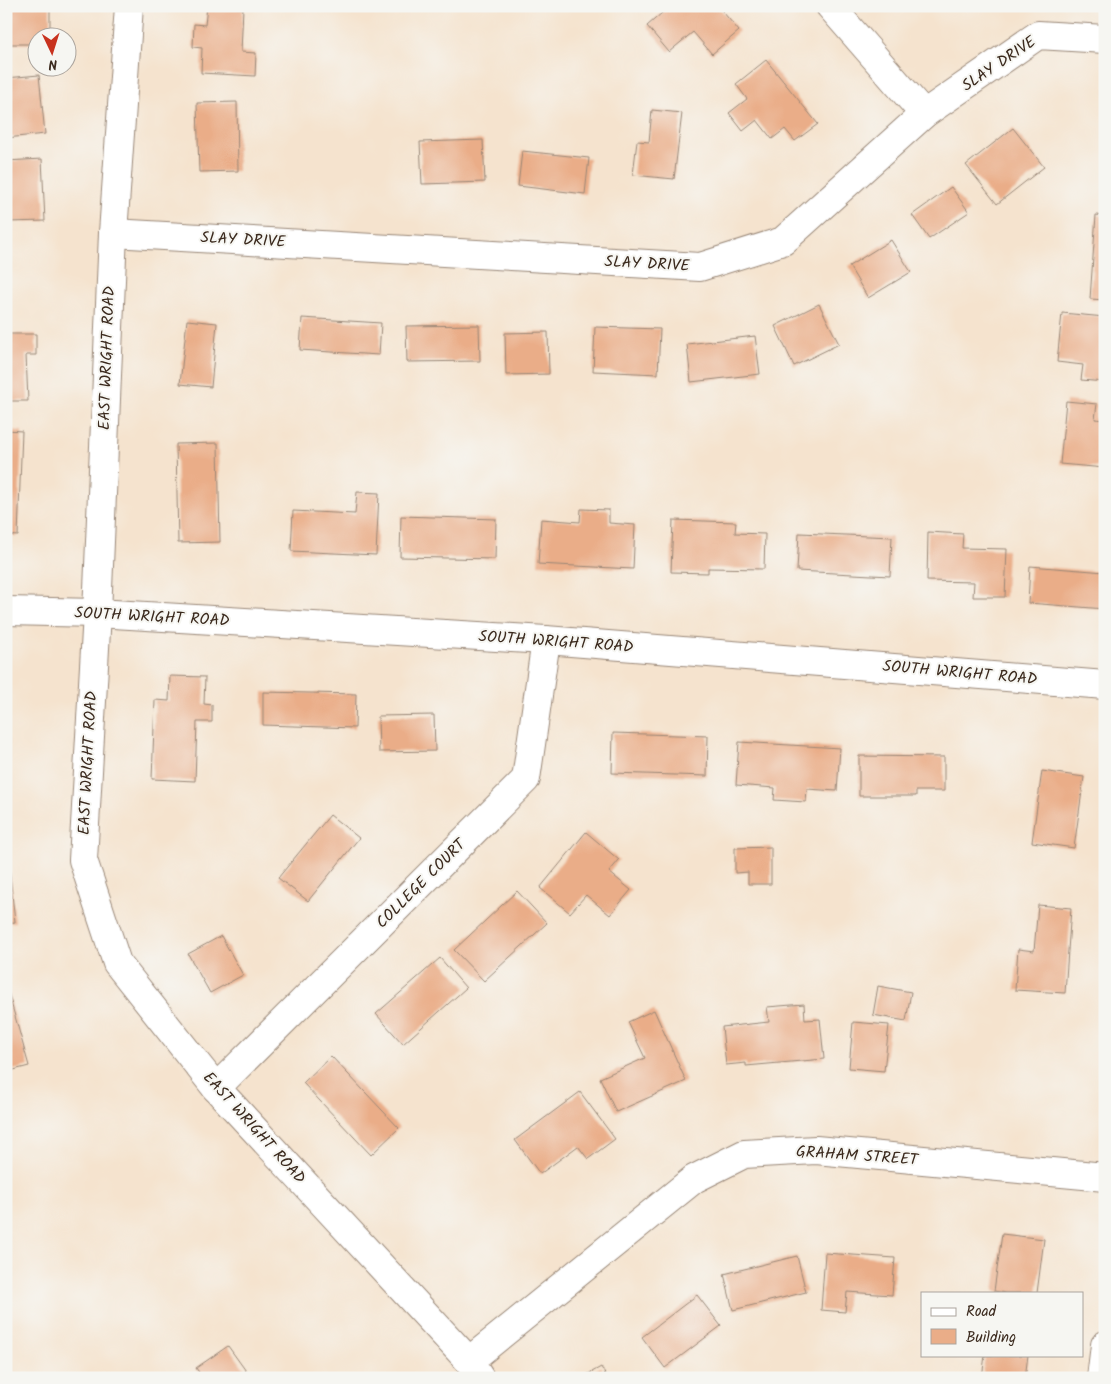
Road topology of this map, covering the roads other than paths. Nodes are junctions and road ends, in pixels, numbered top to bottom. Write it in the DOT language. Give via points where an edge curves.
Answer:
graph roads {
  1 [pos="129,6"];
  2 [pos="830,6"];
  3 [pos="1105,39"];
  4 [pos="924,114"];
  5 [pos="113,233"];
  6 [pos="6,611"];
  7 [pos="97,613"];
  8 [pos="546,640"];
  9 [pos="1105,685"];
  10 [pos="216,1088"];
  11 [pos="1105,1177"];
  12 [pos="1105,1345"];
  13 [pos="474,1369"];
  14 [pos="1101,1378"];
  1 -- 5 [label="street, EAST WRIGHT ROAD"];
  2 -- 4 [label="street"];
  3 -- 4 [label="street, SLAY DRIVE" via="1038,36"];
  4 -- 5 [label="street, SLAY DRIVE" via="783,241 700,267"];
  5 -- 7 [label="street, EAST WRIGHT ROAD"];
  6 -- 7 [label="street, SOUTH WRIGHT ROAD"];
  7 -- 8 [label="street, SOUTH WRIGHT ROAD"];
  7 -- 10 [label="street, EAST WRIGHT ROAD" via="83,860 117,962"];
  8 -- 9 [label="street, SOUTH WRIGHT ROAD"];
  8 -- 10 [label="street, COLLEGE COURT" via="526,779"];
  10 -- 13 [label="street, EAST WRIGHT ROAD"];
  11 -- 13 [label="street, GRAHAM STREET" via="816,1150 744,1154 694,1179"];
  12 -- 14 [label="street"];
}
